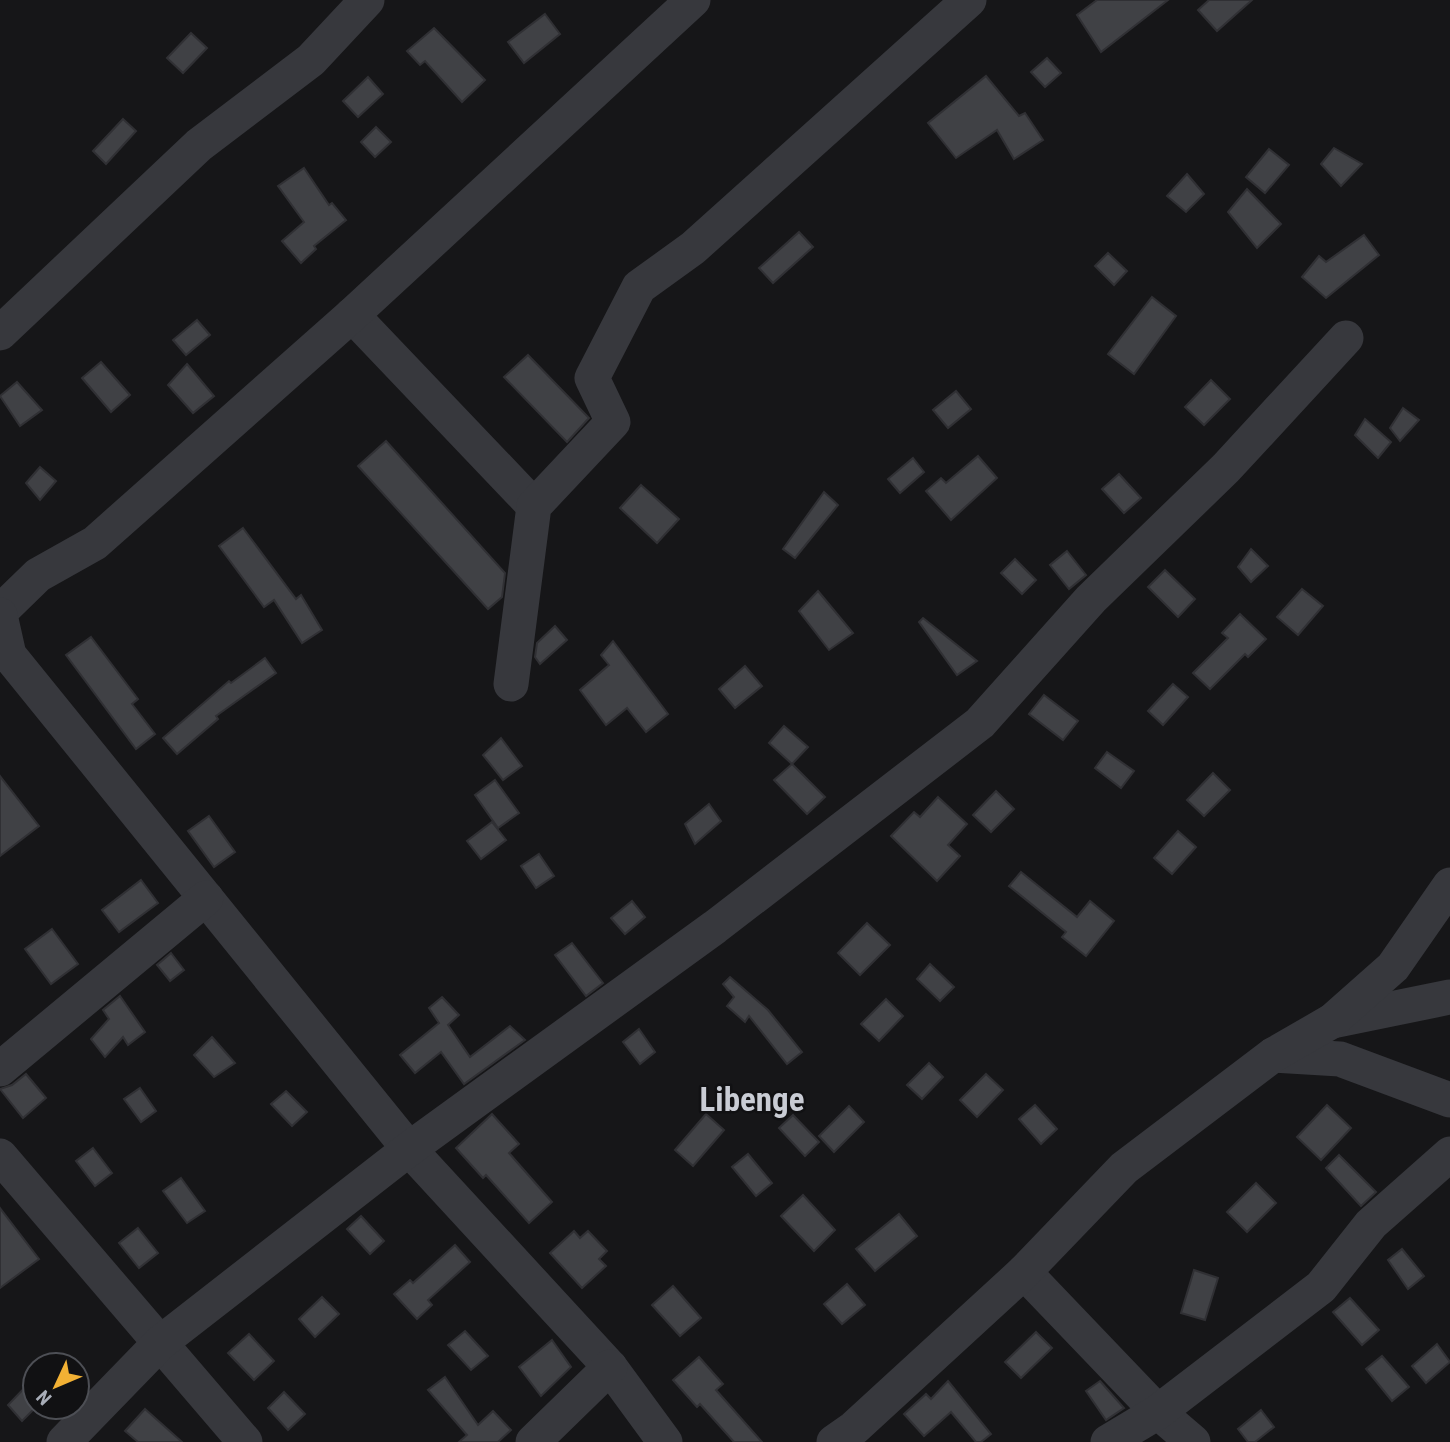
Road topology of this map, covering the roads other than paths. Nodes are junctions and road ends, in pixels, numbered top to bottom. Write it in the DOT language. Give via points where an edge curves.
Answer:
graph roads {
  1 [pos="367,0"];
  2 [pos="693,0"];
  3 [pos="970,0"];
  4 [pos="352,315"];
  5 [pos="0,333"];
  6 [pos="1346,338"];
  7 [pos="534,506"];
  8 [pos="0,613"];
  9 [pos="511,684"];
  10 [pos="1450,885"];
  11 [pos="206,898"];
  12 [pos="1450,997"];
  13 [pos="1332,1021"];
  14 [pos="1273,1055"];
  15 [pos="0,1069"];
  16 [pos="1450,1100"];
  17 [pos="409,1149"];
  18 [pos="1450,1154"];
  19 [pos="0,1156"];
  20 [pos="1024,1272"];
  21 [pos="160,1343"];
  22 [pos="610,1367"];
  23 [pos="1158,1412"];
  24 [pos="855,1438"];
  25 [pos="64,1442"];
  26 [pos="245,1442"];
  27 [pos="533,1442"];
  28 [pos="666,1442"];
  29 [pos="1108,1442"];
  30 [pos="1194,1442"];
  1 -- 5 [label="street" via="311,60 199,145"];
  2 -- 4 [label="street"];
  3 -- 7 [label="street" via="693,248 639,287 592,378 613,422"];
  4 -- 7 [label="street"];
  4 -- 8 [label="street" via="95,543 38,575"];
  6 -- 17 [label="street" via="1226,468 1091,598 980,723 715,926"];
  7 -- 9 [label="street"];
  8 -- 11 [label="street" via="9,655"];
  10 -- 13 [label="street" via="1393,967"];
  11 -- 15 [label="street"];
  11 -- 17 [label="street"];
  12 -- 13 [label="street"];
  13 -- 14 [label="street"];
  14 -- 16 [label="street" via="1340,1059"];
  14 -- 20 [label="street" via="1124,1168"];
  17 -- 21 [label="street"];
  17 -- 22 [label="street"];
  18 -- 23 [label="street" via="1371,1224 1321,1287"];
  19 -- 21 [label="street"];
  20 -- 23 [label="street"];
  20 -- 24 [label="street"];
  21 -- 25 [label="street"];
  21 -- 26 [label="street"];
  22 -- 27 [label="street"];
  22 -- 28 [label="street"];
  23 -- 29 [label="street"];
  23 -- 30 [label="street"];
}
